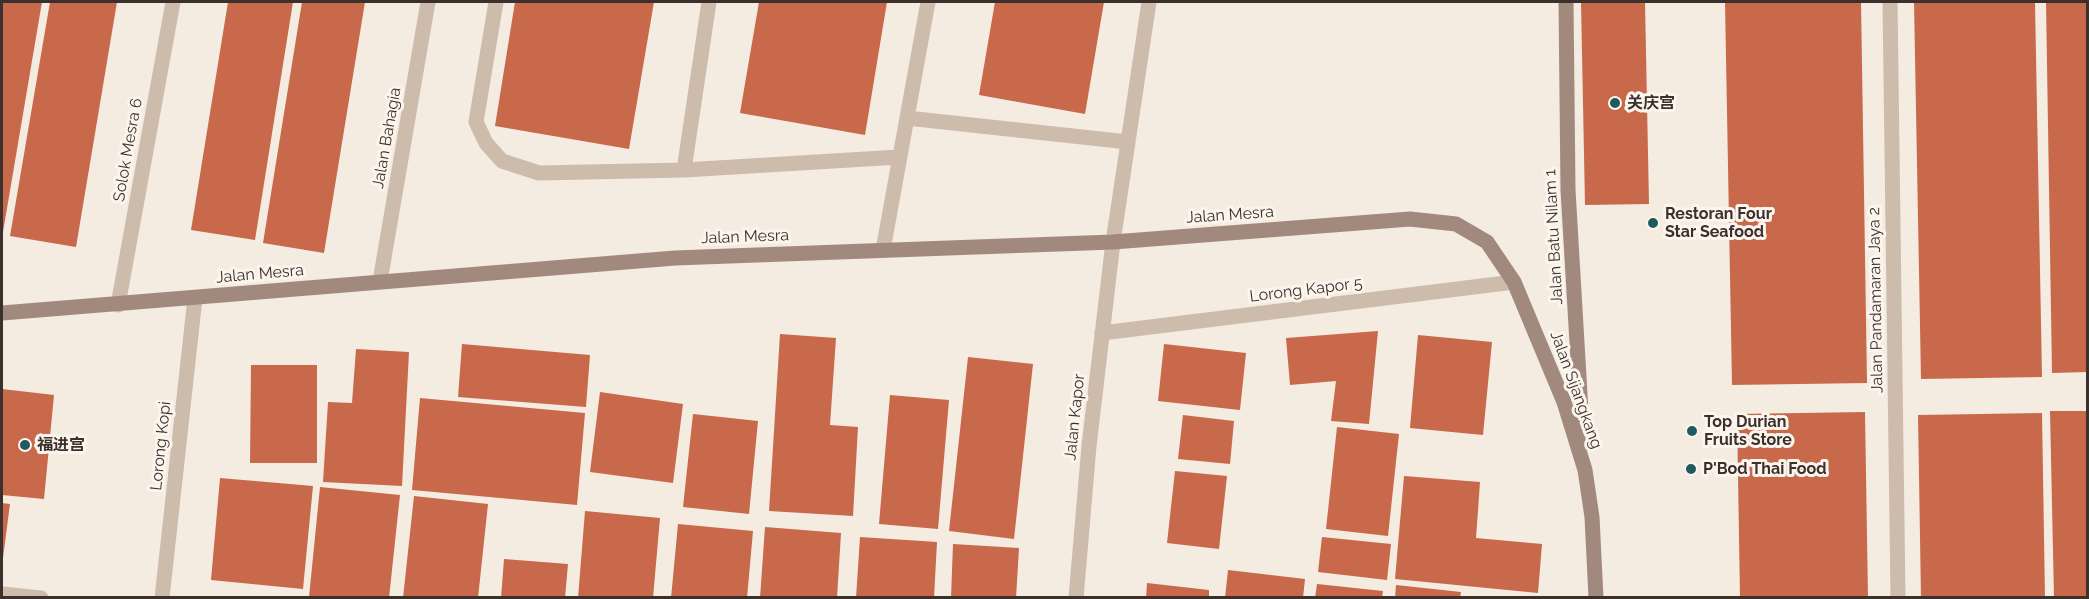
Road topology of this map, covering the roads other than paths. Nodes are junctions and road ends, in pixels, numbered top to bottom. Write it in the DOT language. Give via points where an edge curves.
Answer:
graph roads {
  1 [pos="173,2"];
  2 [pos="428,2"];
  3 [pos="496,2"];
  4 [pos="709,2"];
  5 [pos="928,2"];
  6 [pos="1149,2"];
  7 [pos="1566,2"];
  8 [pos="1890,2"];
  9 [pos="907,118"];
  10 [pos="1128,142"];
  11 [pos="898,157"];
  12 [pos="684,170"];
  13 [pos="1113,242"];
  14 [pos="1487,242"];
  15 [pos="883,249"];
  16 [pos="380,281"];
  17 [pos="1514,282"];
  18 [pos="195,298"];
  19 [pos="118,304"];
  20 [pos="2,313"];
  21 [pos="1102,333"];
  22 [pos="1585,470"];
  23 [pos="2,594"];
  24 [pos="40,597"];
  25 [pos="162,597"];
  26 [pos="1076,597"];
  27 [pos="1596,597"];
  28 [pos="1898,597"];
  1 -- 19 [label="street, Solok Mesra 6"];
  2 -- 16 [label="street, Jalan Bahagia"];
  3 -- 12 [label="street" via="476,122 486,143 502,160 539,173"];
  4 -- 12 [label="street"];
  5 -- 9 [label="street"];
  6 -- 10 [label="street, Jalan Kapor"];
  7 -- 22 [label="street, Jalan Batu Nilam 1" via="1568,190"];
  8 -- 28 [label="street, Jalan Pandamaran Jaya 2"];
  9 -- 10 [label="street"];
  9 -- 11 [label="street"];
  10 -- 13 [label="street, Jalan Kapor"];
  11 -- 12 [label="street"];
  11 -- 15 [label="street"];
  13 -- 14 [label="street, Jalan Mesra" via="1410,219 1456,224"];
  13 -- 15 [label="street, Jalan Mesra"];
  13 -- 21 [label="street, Jalan Kapor"];
  14 -- 17 [label="street, Jalan Sijangkang"];
  15 -- 16 [label="street, Jalan Mesra" via="675,258"];
  16 -- 18 [label="street, Jalan Mesra"];
  17 -- 21 [label="street, Lorong Kapor 5"];
  17 -- 22 [label="street, Jalan Sijangkang" via="1564,402"];
  18 -- 19 [label="street, Jalan Mesra"];
  18 -- 25 [label="street, Lorong Kopi"];
  19 -- 20 [label="street, Jalan Mesra"];
  21 -- 26 [label="street, Jalan Kapor"];
  22 -- 27 [label="street, Jalan Sijangkang"];
  23 -- 24 [label="street"];
}
